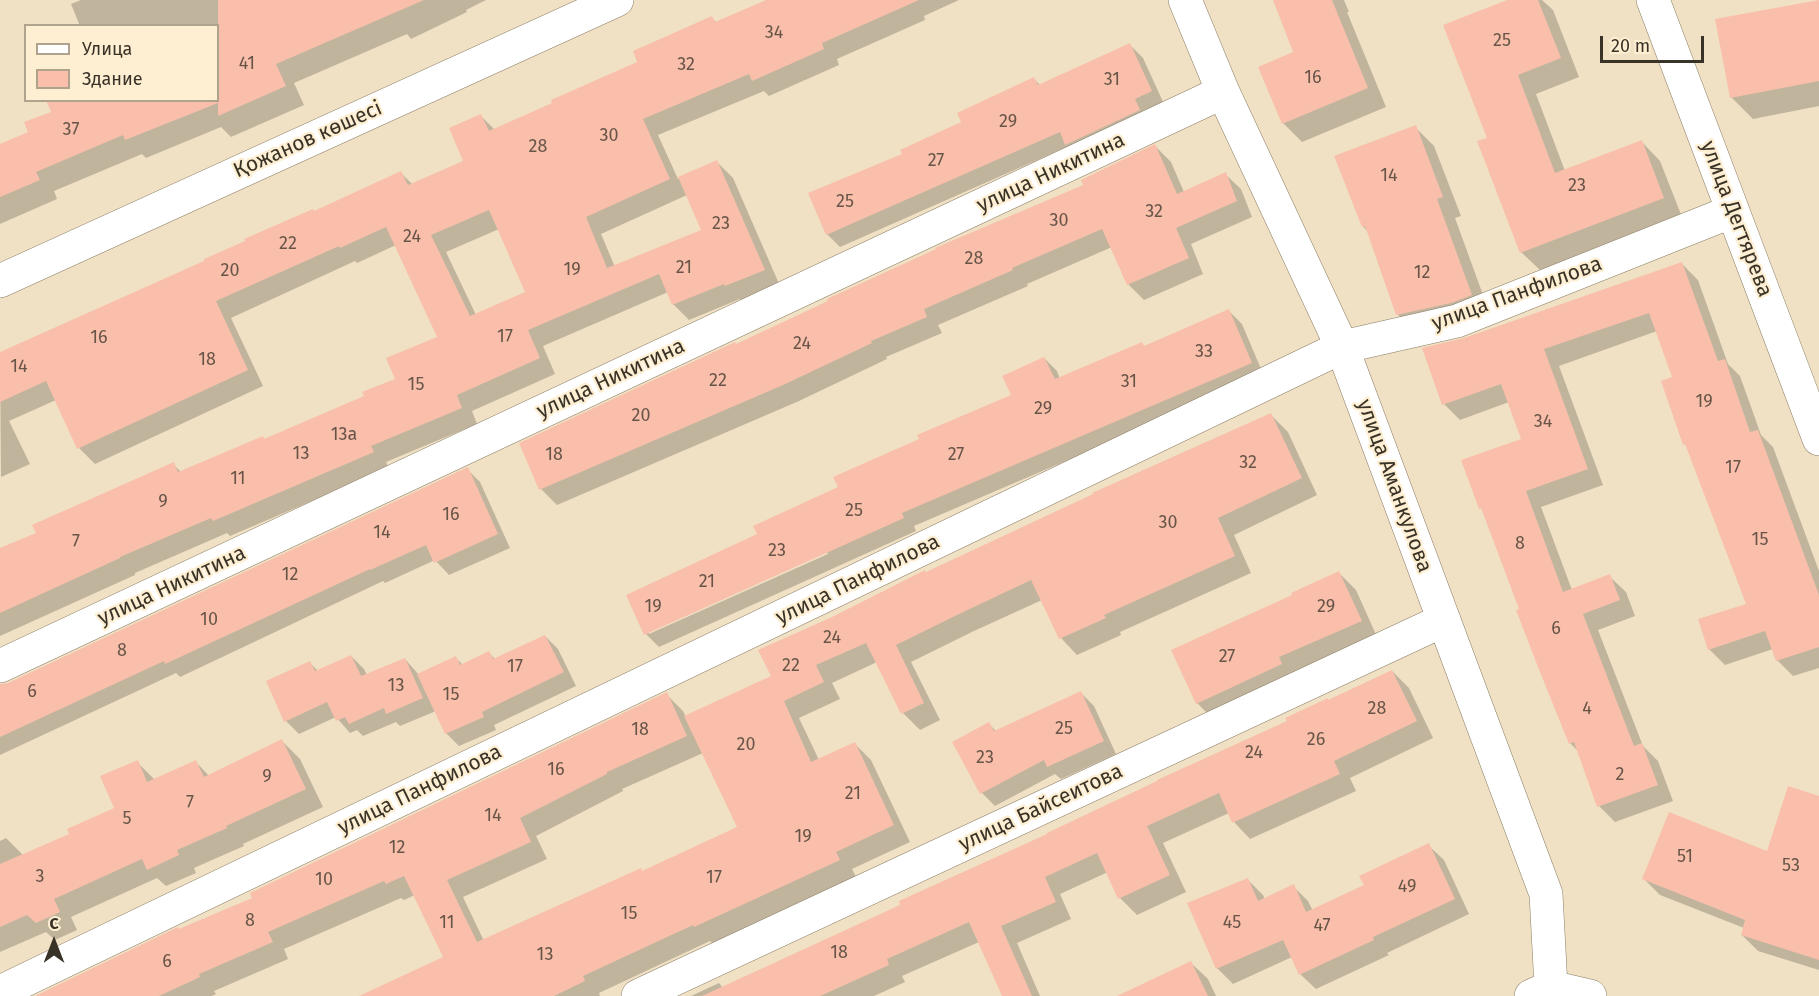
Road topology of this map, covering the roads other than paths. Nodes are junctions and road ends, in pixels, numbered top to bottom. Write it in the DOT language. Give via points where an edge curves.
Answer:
graph roads {
  1 [pos="617,0"];
  2 [pos="1185,0"];
  3 [pos="1653,0"];
  4 [pos="1223,92"];
  5 [pos="1733,211"];
  6 [pos="0,281"];
  7 [pos="1342,347"];
  8 [pos="1819,439"];
  9 [pos="1444,620"];
  10 [pos="0,666"];
  11 [pos="0,992"];
  12 [pos="1541,992"];
  13 [pos="638,996"];
  14 [pos="1590,996"];
  1 -- 6 [label="street, Қожанов көшесі"];
  2 -- 4 [label="street, улица Аманкулова"];
  3 -- 5 [label="street, улица Дегтярева"];
  4 -- 7 [label="street, улица Аманкулова"];
  4 -- 10 [label="street, улица Никитина"];
  5 -- 7 [label="street, улица Панфилова" via="1457,321"];
  5 -- 8 [label="street, улица Дегтярева"];
  7 -- 9 [label="street, улица Аманкулова"];
  7 -- 11 [label="street, улица Панфилова"];
  9 -- 12 [label="street, улица Аманкулова" via="1546,894"];
  9 -- 13 [label="street, улица Байсеитова"];
  12 -- 14 [label="street"];
}
